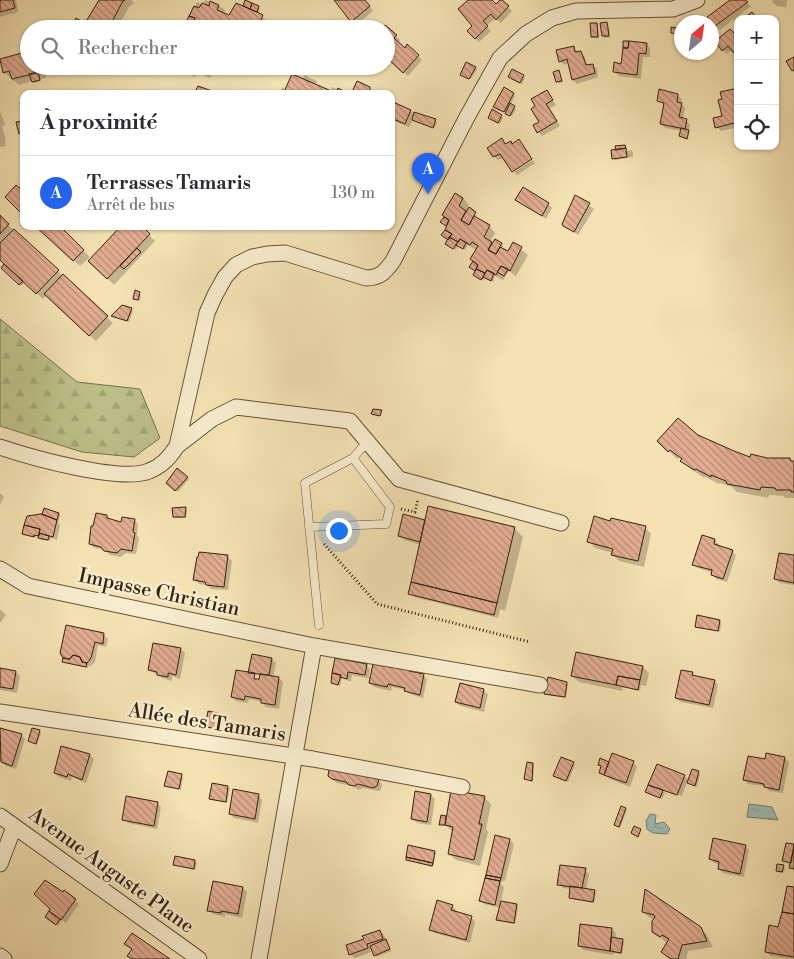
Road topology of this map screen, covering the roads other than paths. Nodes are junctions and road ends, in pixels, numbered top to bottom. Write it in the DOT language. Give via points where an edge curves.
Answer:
graph roads {
  1 [pos="697,0"];
  2 [pos="368,441"];
  3 [pos="177,446"];
  4 [pos="0,447"];
  5 [pos="353,458"];
  6 [pos="561,523"];
  7 [pos="309,527"];
  8 [pos="0,569"];
  9 [pos="319,626"];
  10 [pos="314,646"];
  11 [pos="540,685"];
  12 [pos="0,712"];
  13 [pos="294,756"];
  14 [pos="462,787"];
  15 [pos="0,816"];
  16 [pos="14,827"];
  17 [pos="0,864"];
  18 [pos="0,956"];
  19 [pos="4,959"];
  20 [pos="200,959"];
  21 [pos="259,959"];
  1 -- 3 [label="street" via="673,10 576,11 552,18 526,34 500,58 393,261 376,278 366,278 285,253 252,257 236,265 225,277 207,314"];
  2 -- 3 [label="street" via="350,421 236,407 212,419"];
  2 -- 5 [label="lane"];
  2 -- 6 [label="street" via="399,479"];
  3 -- 4 [label="street" via="168,461 136,474 50,462"];
  5 -- 7 [label="lane" via="305,483"];
  5 -- 7 [label="lane" via="390,506 386,524"];
  7 -- 9 [label="lane"];
  8 -- 10 [label="street, Impasse Christian" via="28,586"];
  10 -- 11 [label="street, Impasse Christian"];
  10 -- 13 [label="street"];
  12 -- 13 [label="street, Allée des Tamaris"];
  13 -- 14 [label="street"];
  13 -- 21 [label="street, Allée des Tamaris"];
  15 -- 16 [label="street, Avenue Auguste Plane"];
  16 -- 17 [label="street"];
  16 -- 20 [label="street, Avenue Auguste Plane"];
  18 -- 19 [label="street"];
}
